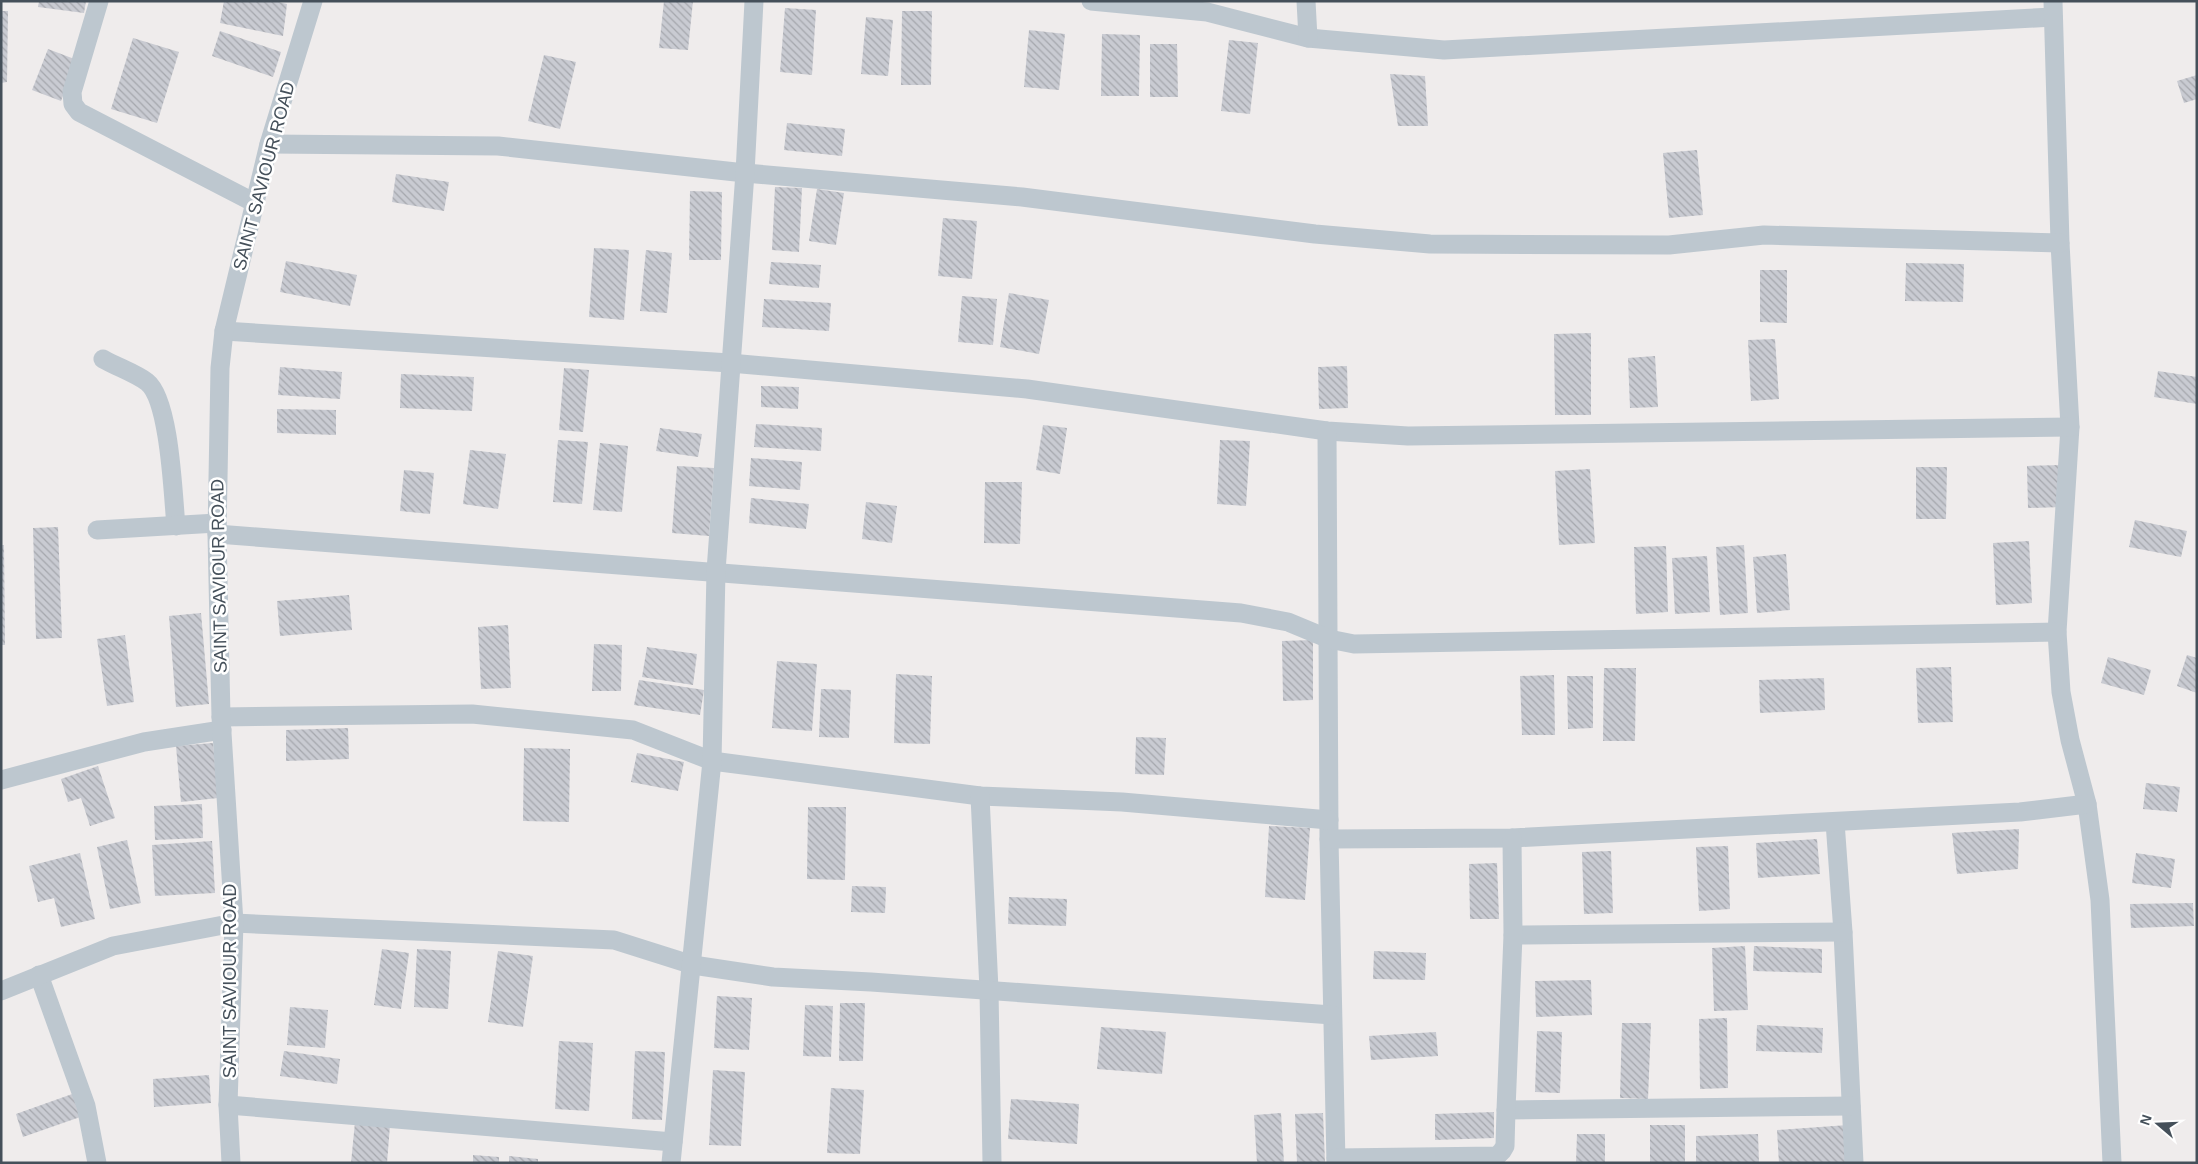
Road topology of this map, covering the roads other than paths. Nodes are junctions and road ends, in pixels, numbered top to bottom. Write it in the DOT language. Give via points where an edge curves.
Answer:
graph roads {
  1 [pos="99,1"];
  2 [pos="313,1"];
  3 [pos="754,1"];
  4 [pos="1091,1"];
  5 [pos="1306,1"];
  6 [pos="2053,9"];
  7 [pos="1308,38"];
  8 [pos="269,144"];
  9 [pos="745,173"];
  10 [pos="255,203"];
  11 [pos="2060,243"];
  12 [pos="224,331"];
  13 [pos="103,359"];
  14 [pos="730,363"];
  15 [pos="2070,427"];
  16 [pos="1327,431"];
  17 [pos="176,526"];
  18 [pos="217,528"];
  19 [pos="97,530"];
  20 [pos="716,571"];
  21 [pos="2057,632"];
  22 [pos="1329,639"];
  23 [pos="221,724"];
  24 [pos="712,761"];
  25 [pos="1,780"];
  26 [pos="980,796"];
  27 [pos="2087,804"];
  28 [pos="1329,820"];
  29 [pos="1835,822"];
  30 [pos="1512,838"];
  31 [pos="1329,839"];
  32 [pos="234,924"];
  33 [pos="1843,932"];
  34 [pos="1513,935"];
  35 [pos="693,965"];
  36 [pos="39,975"];
  37 [pos="988,990"];
  38 [pos="1,991"];
  39 [pos="1332,1015"];
  40 [pos="228,1105"];
  41 [pos="1851,1106"];
  42 [pos="1506,1110"];
  43 [pos="673,1142"];
  44 [pos="1336,1160"];
  45 [pos="97,1163"];
  46 [pos="231,1163"];
  47 [pos="672,1163"];
  48 [pos="992,1163"];
  49 [pos="1854,1163"];
  50 [pos="2112,1163"];
  1 -- 10 [label="street" via="72,92 73,104 79,112"];
  2 -- 8 [label="street, SAINT SAVIOUR ROAD"];
  3 -- 9 [label="street"];
  4 -- 7 [label="street" via="1207,12"];
  5 -- 7 [label="street"];
  6 -- 7 [label="street" via="1444,50"];
  6 -- 11 [label="street"];
  8 -- 9 [label="street" via="498,146"];
  8 -- 10 [label="street, SAINT SAVIOUR ROAD"];
  9 -- 11 [label="street" via="1022,197 1315,234 1430,244 1669,245 1764,236"];
  9 -- 14 [label="street"];
  10 -- 12 [label="street, SAINT SAVIOUR ROAD"];
  11 -- 15 [label="street"];
  12 -- 14 [label="street"];
  12 -- 18 [label="street, SAINT SAVIOUR ROAD" via="220,368"];
  13 -- 17 [label="street" via="148,383 159,401 165,423"];
  14 -- 16 [label="street" via="1027,389"];
  14 -- 20 [label="street"];
  15 -- 16 [label="street" via="1408,436"];
  15 -- 21 [label="street"];
  16 -- 22 [label="street"];
  17 -- 18 [label="street"];
  17 -- 19 [label="street"];
  18 -- 20 [label="street"];
  18 -- 23 [label="street, SAINT SAVIOUR ROAD"];
  20 -- 22 [label="street" via="1241,613 1288,622"];
  20 -- 24 [label="street"];
  21 -- 22 [label="street" via="1354,644"];
  21 -- 27 [label="street" via="2061,692"];
  22 -- 28 [label="street"];
  23 -- 24 [label="street" via="472,714 633,730"];
  23 -- 25 [label="street"];
  23 -- 32 [label="street, SAINT SAVIOUR ROAD"];
  24 -- 26 [label="street"];
  24 -- 35 [label="street"];
  26 -- 28 [label="street" via="1122,802"];
  26 -- 37 [label="street"];
  27 -- 29 [label="street" via="2020,812"];
  27 -- 50 [label="street" via="2100,900"];
  28 -- 31 [label="street"];
  29 -- 30 [label="street"];
  29 -- 33 [label="street"];
  30 -- 31 [label="street"];
  30 -- 34 [label="street"];
  31 -- 39 [label="street"];
  32 -- 35 [label="street" via="614,940"];
  32 -- 36 [label="street" via="113,946"];
  32 -- 40 [label="street, SAINT SAVIOUR ROAD"];
  33 -- 34 [label="street"];
  33 -- 41 [label="street"];
  34 -- 42 [label="street"];
  35 -- 37 [label="street" via="774,977"];
  35 -- 43 [label="street"];
  36 -- 38 [label="street"];
  36 -- 45 [label="street" via="86,1106"];
  37 -- 39 [label="street"];
  37 -- 48 [label="street"];
  39 -- 44 [label="street"];
  40 -- 43 [label="street"];
  40 -- 46 [label="street, SAINT SAVIOUR ROAD"];
  41 -- 42 [label="street"];
  41 -- 49 [label="street"];
  42 -- 44 [label="street" via="1505,1146 1497,1156"];
  43 -- 47 [label="street"];
}
